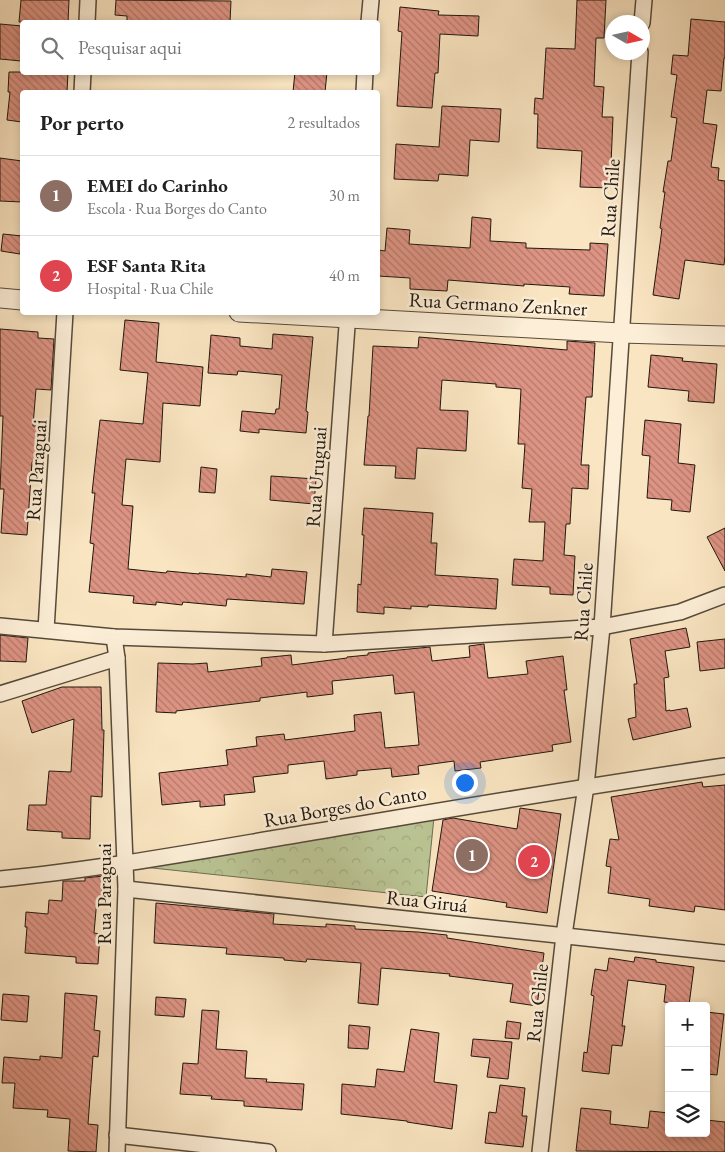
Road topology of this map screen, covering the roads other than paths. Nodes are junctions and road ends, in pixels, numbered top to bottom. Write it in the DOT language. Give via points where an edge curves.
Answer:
graph roads {
  1 [pos="88,0"];
  2 [pos="371,0"];
  3 [pos="644,0"];
  4 [pos="643,15"];
  5 [pos="87,20"];
  6 [pos="369,20"];
  7 [pos="639,60"];
  8 [pos="83,75"];
  9 [pos="365,75"];
  10 [pos="82,90"];
  11 [pos="364,90"];
  12 [pos="0,298"];
  13 [pos="20,300"];
  14 [pos="66,315"];
  15 [pos="320,315"];
  16 [pos="347,316"];
  17 [pos="621,333"];
  18 [pos="725,336"];
  19 [pos="725,595"];
  20 [pos="0,626"];
  21 [pos="602,627"];
  22 [pos="46,630"];
  23 [pos="114,637"];
  24 [pos="324,644"];
  25 [pos="116,658"];
  26 [pos="0,694"];
  27 [pos="725,766"];
  28 [pos="586,786"];
  29 [pos="126,863"];
  30 [pos="0,879"];
  31 [pos="126,889"];
  32 [pos="564,935"];
  33 [pos="725,953"];
  34 [pos="117,1135"];
  35 [pos="117,1152"];
  36 [pos="268,1152"];
  37 [pos="540,1152"];
  1 -- 5 [label="street"];
  2 -- 6 [label="street"];
  3 -- 4 [label="street"];
  7 -- 17 [label="street, Rua Chile"];
  8 -- 10 [label="street"];
  9 -- 11 [label="street"];
  12 -- 13 [label="street"];
  14 -- 22 [label="street, Rua Paraguai"];
  15 -- 16 [label="street, Rua Germano Zenkner"];
  16 -- 17 [label="street, Rua Germano Zenkner"];
  16 -- 24 [label="street, Rua Uruguai"];
  17 -- 18 [label="street, Rua Germano Zenkner"];
  17 -- 21 [label="street, Rua Chile"];
  19 -- 21 [label="street" via="680,612"];
  20 -- 22 [label="street"];
  21 -- 24 [label="street"];
  21 -- 28 [label="street, Rua Chile"];
  22 -- 23 [label="street"];
  23 -- 24 [label="street"];
  23 -- 25 [label="street, Rua Paraguai"];
  25 -- 26 [label="street"];
  25 -- 29 [label="street, Rua Paraguai"];
  27 -- 28 [label="street, Rua Borges do Canto"];
  28 -- 29 [label="street, Rua Borges do Canto"];
  28 -- 32 [label="street, Rua Chile"];
  29 -- 30 [label="street, Rua Borges do Canto"];
  29 -- 31 [label="street, Rua Paraguai"];
  31 -- 32 [label="street, Rua Giruá"];
  31 -- 34 [label="street, Rua Paraguai"];
  32 -- 33 [label="street, Rua Giruá"];
  32 -- 37 [label="street, Rua Chile"];
  34 -- 35 [label="street, Rua Paraguai"];
  34 -- 36 [label="street"];
}
